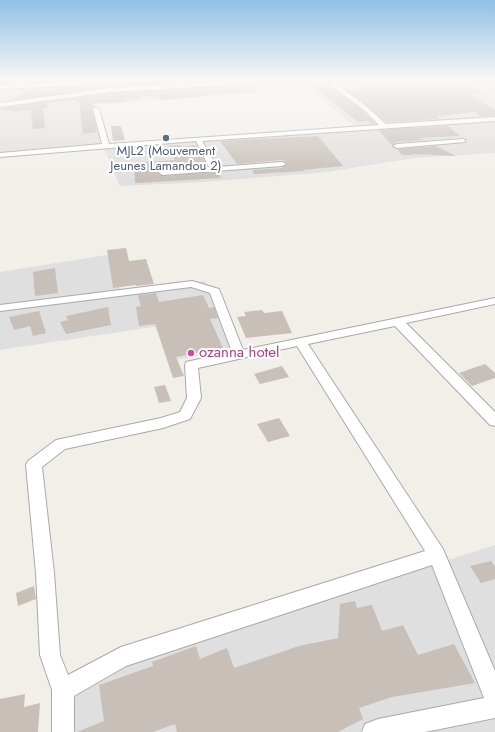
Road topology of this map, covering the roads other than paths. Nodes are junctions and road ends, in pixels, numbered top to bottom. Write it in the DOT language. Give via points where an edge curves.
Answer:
graph roads {
  1 [pos="97,114"];
  2 [pos="372,114"];
  3 [pos="495,119"];
  4 [pos="412,124"];
  5 [pos="384,126"];
  6 [pos="428,138"];
  7 [pos="198,139"];
  8 [pos="463,141"];
  9 [pos="106,146"];
  10 [pos="397,146"];
  11 [pos="0,155"];
  12 [pos="282,164"];
  13 [pos="214,169"];
  14 [pos="163,173"];
  15 [pos="495,301"];
  16 [pos="0,308"];
  17 [pos="398,321"];
  18 [pos="300,341"];
  19 [pos="239,355"];
  20 [pos="495,421"];
  21 [pos="437,555"];
  22 [pos="63,690"];
  23 [pos="495,697"];
  24 [pos="495,707"];
  25 [pos="63,732"];
  26 [pos="373,732"];
  1 -- 9 [label="street"];
  2 -- 5 [label="street"];
  3 -- 4 [label="street"];
  4 -- 5 [label="street"];
  4 -- 6 [label="street"];
  5 -- 7 [label="street"];
  6 -- 8 [label="street"];
  6 -- 10 [label="street"];
  7 -- 9 [label="street"];
  7 -- 13 [label="street"];
  9 -- 11 [label="street"];
  12 -- 13 [label="street"];
  13 -- 14 [label="street"];
  15 -- 17 [label="street"];
  16 -- 19 [label="street" via="192,284 215,291"];
  17 -- 18 [label="street"];
  17 -- 20 [label="street"];
  18 -- 19 [label="street"];
  18 -- 21 [label="street"];
  19 -- 22 [label="street" via="191,365 194,398 185,415 163,423 60,444 34,465 50,655"];
  21 -- 22 [label="street" via="121,657"];
  21 -- 23 [label="street"];
  22 -- 25 [label="street"];
  24 -- 26 [label="street"];
}
